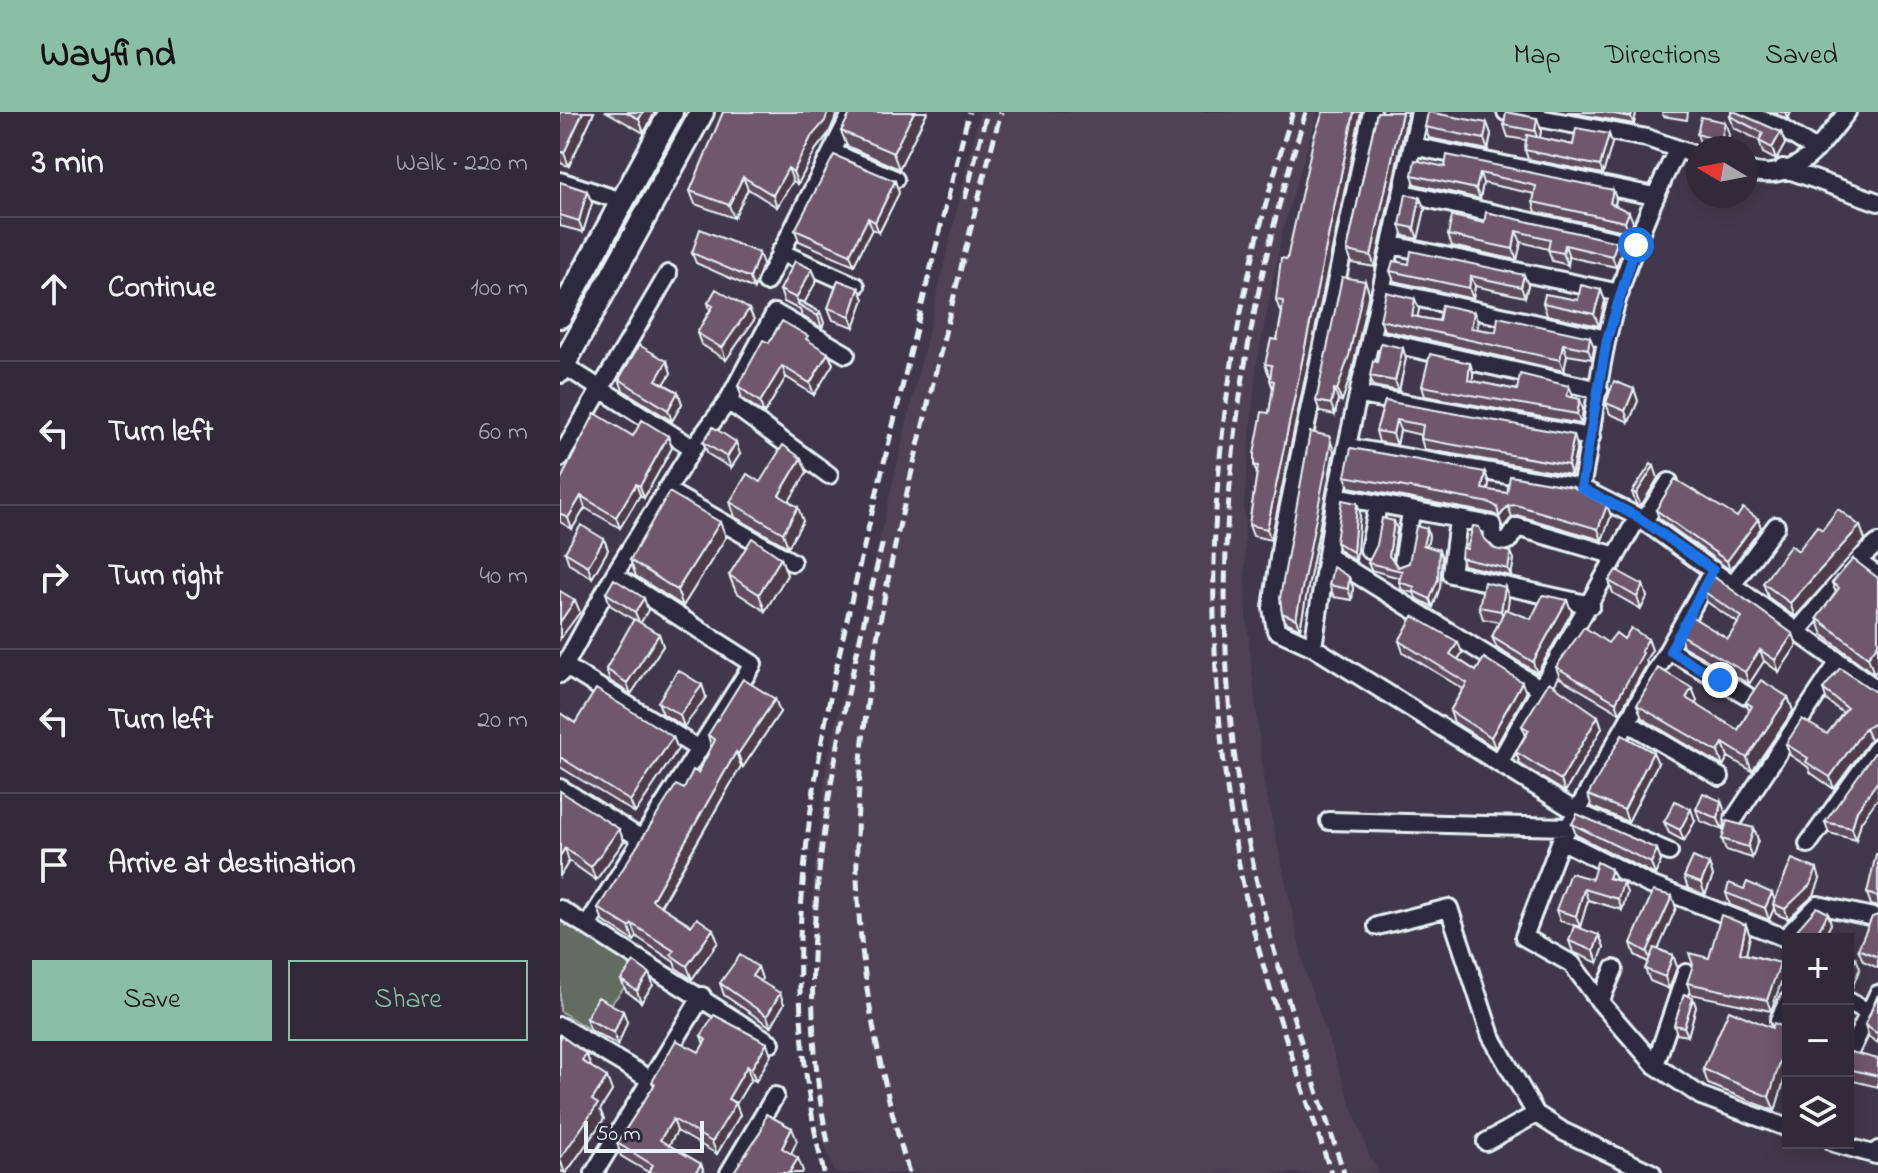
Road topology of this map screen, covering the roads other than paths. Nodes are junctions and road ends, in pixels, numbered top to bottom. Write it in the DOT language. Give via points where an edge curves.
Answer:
graph roads {
  1 [pos="671,112"];
  2 [pos="702,112"];
  3 [pos="852,112"];
  4 [pos="1372,112"];
  5 [pos="1420,112"];
  6 [pos="1506,112"];
  7 [pos="1741,112"];
  8 [pos="1847,112"];
  9 [pos="1413,146"];
  10 [pos="1677,150"];
  11 [pos="1816,150"];
  12 [pos="832,152"];
  13 [pos="1686,153"];
  14 [pos="1783,168"];
  15 [pos="1758,173"];
  16 [pos="895,179"];
  17 [pos="560,181"];
  18 [pos="1403,193"];
  19 [pos="1654,196"];
  20 [pos="622,201"];
  21 [pos="1878,202"];
  22 [pos="1392,245"];
  23 [pos="1636,245"];
  24 [pos="780,252"];
  25 [pos="668,274"];
  26 [pos="766,282"];
  27 [pos="856,286"];
  28 [pos="1382,290"];
  29 [pos="1620,293"];
  30 [pos="560,316"];
  31 [pos="1372,339"];
  32 [pos="1607,339"];
  33 [pos="846,354"];
  34 [pos="562,368"];
  35 [pos="1599,390"];
  36 [pos="601,391"];
  37 [pos="1360,395"];
  38 [pos="728,401"];
  39 [pos="1591,437"];
  40 [pos="1347,447"];
  41 [pos="693,448"];
  42 [pos="560,458"];
  43 [pos="829,475"];
  44 [pos="1669,482"];
  45 [pos="1581,488"];
  46 [pos="666,490"];
  47 [pos="1336,496"];
  48 [pos="1378,505"];
  49 [pos="1411,512"];
  50 [pos="1641,519"];
  51 [pos="1458,521"];
  52 [pos="1776,526"];
  53 [pos="1878,543"];
  54 [pos="1369,550"];
  55 [pos="1327,556"];
  56 [pos="1616,556"];
  57 [pos="1857,561"];
  58 [pos="792,562"];
  59 [pos="1403,564"];
  60 [pos="1713,570"];
  61 [pos="614,575"];
  62 [pos="1878,576"];
  63 [pos="1733,584"];
  64 [pos="1591,605"];
  65 [pos="1797,632"];
  66 [pos="1313,647"];
  67 [pos="1670,651"];
  68 [pos="1838,663"];
  69 [pos="562,670"];
  70 [pos="1543,690"];
  71 [pos="1878,690"];
  72 [pos="1746,695"];
  73 [pos="1630,724"];
  74 [pos="1878,747"];
  75 [pos="697,748"];
  76 [pos="1499,763"];
  77 [pos="1720,777"];
  78 [pos="560,788"];
  79 [pos="1329,821"];
  80 [pos="1732,822"];
  81 [pos="1569,827"];
  82 [pos="640,838"];
  83 [pos="1808,844"];
  84 [pos="1669,852"];
  85 [pos="560,909"];
  86 [pos="1878,918"];
  87 [pos="587,926"];
  88 [pos="1377,926"];
  89 [pos="1792,933"];
  90 [pos="1782,936"];
  91 [pos="1614,969"];
  92 [pos="1686,973"];
  93 [pos="1878,994"];
  94 [pos="702,996"];
  95 [pos="1600,1002"];
  96 [pos="1854,1004"];
  97 [pos="1786,1005"];
  98 [pos="1870,1013"];
  99 [pos="1779,1020"];
  100 [pos="560,1026"];
  101 [pos="771,1043"];
  102 [pos="1854,1044"];
  103 [pos="1655,1065"];
  104 [pos="651,1080"];
  105 [pos="775,1096"];
  106 [pos="1536,1114"];
  107 [pos="1782,1126"];
  108 [pos="1486,1142"];
  109 [pos="1854,1149"];
  110 [pos="1878,1150"];
  111 [pos="594,1173"];
  112 [pos="729,1173"];
  113 [pos="1652,1173"];
  1 -- 20 [label="main road"];
  2 -- 34 [label="main road"];
  3 -- 12 [label="street"];
  4 -- 66 [label="street" via="1272,608 1276,630"];
  5 -- 9 [label="street"];
  6 -- 10 [label="street" via="1647,138"];
  7 -- 11 [label="street" via="1778,126"];
  8 -- 11 [label="street"];
  9 -- 18 [label="street"];
  9 -- 19 [label="street"];
  10 -- 13 [label="street"];
  10 -- 19 [label="street"];
  11 -- 14 [label="street" via="1802,165"];
  12 -- 16 [label="street"];
  12 -- 24 [label="street"];
  14 -- 15 [label="street"];
  14 -- 21 [label="street"];
  17 -- 20 [label="street"];
  18 -- 22 [label="street"];
  18 -- 23 [label="street"];
  19 -- 23 [label="street"];
  20 -- 30 [label="main road"];
  22 -- 28 [label="street"];
  22 -- 29 [label="street"];
  23 -- 29 [label="street"];
  24 -- 26 [label="street"];
  24 -- 27 [label="street"];
  25 -- 36 [label="street"];
  28 -- 31 [label="street"];
  28 -- 32 [label="street"];
  29 -- 32 [label="street"];
  31 -- 35 [label="street"];
  31 -- 37 [label="street"];
  32 -- 35 [label="street"];
  33 -- 38 [label="street" via="775,313"];
  34 -- 36 [label="street"];
  35 -- 39 [label="street"];
  36 -- 41 [label="street"];
  36 -- 42 [label="street"];
  37 -- 39 [label="street"];
  37 -- 40 [label="street"];
  38 -- 41 [label="street"];
  38 -- 43 [label="street"];
  39 -- 45 [label="street"];
  40 -- 45 [label="street"];
  40 -- 47 [label="street"];
  41 -- 46 [label="street"];
  44 -- 50 [label="street"];
  45 -- 50 [label="street"];
  46 -- 58 [label="street"];
  46 -- 61 [label="street"];
  47 -- 48 [label="street"];
  47 -- 55 [label="street"];
  48 -- 49 [label="street"];
  48 -- 54 [label="street"];
  49 -- 51 [label="street"];
  49 -- 59 [label="street"];
  50 -- 56 [label="street"];
  50 -- 60 [label="street"];
  51 -- 56 [label="street" via="1492,525 1499,543 1509,540 1517,527"];
  51 -- 64 [label="street" via="1451,574"];
  52 -- 63 [label="street"];
  53 -- 57 [label="street"];
  55 -- 66 [label="street"];
  55 -- 70 [label="street"];
  56 -- 64 [label="street"];
  57 -- 62 [label="street"];
  57 -- 65 [label="street"];
  60 -- 63 [label="street"];
  60 -- 67 [label="street"];
  61 -- 69 [label="street"];
  61 -- 75 [label="street" via="753,664"];
  63 -- 65 [label="street"];
  64 -- 70 [label="street"];
  65 -- 68 [label="street"];
  66 -- 76 [label="street"];
  67 -- 72 [label="street"];
  67 -- 73 [label="street"];
  68 -- 71 [label="street"];
  68 -- 80 [label="street"];
  69 -- 75 [label="street"];
  70 -- 76 [label="street"];
  73 -- 77 [label="street"];
  73 -- 81 [label="street"];
  74 -- 83 [label="street"];
  75 -- 82 [label="street"];
  76 -- 81 [label="street"];
  78 -- 82 [label="street"];
  79 -- 81 [label="street"];
  81 -- 84 [label="street"];
  81 -- 90 [label="street" via="1648,884"];
  81 -- 95 [label="street" via="1524,937 1572,964"];
  82 -- 87 [label="street"];
  85 -- 87 [label="street"];
  86 -- 89 [label="street" via="1818,905"];
  87 -- 94 [label="street"];
  88 -- 106 [label="street" via="1445,908 1452,911 1491,1036"];
  91 -- 95 [label="street"];
  92 -- 103 [label="street"];
  93 -- 98 [label="street"];
  94 -- 101 [label="street"];
  94 -- 104 [label="street"];
  95 -- 103 [label="street"];
  96 -- 98 [label="street"];
  97 -- 99 [label="street"];
  98 -- 102 [label="street"];
  100 -- 104 [label="street"];
  103 -- 107 [label="street" via="1701,1096"];
  104 -- 111 [label="street"];
  105 -- 112 [label="street"];
  106 -- 108 [label="street"];
  106 -- 113 [label="street"];
  109 -- 110 [label="street" via="1876,1155"];
}
